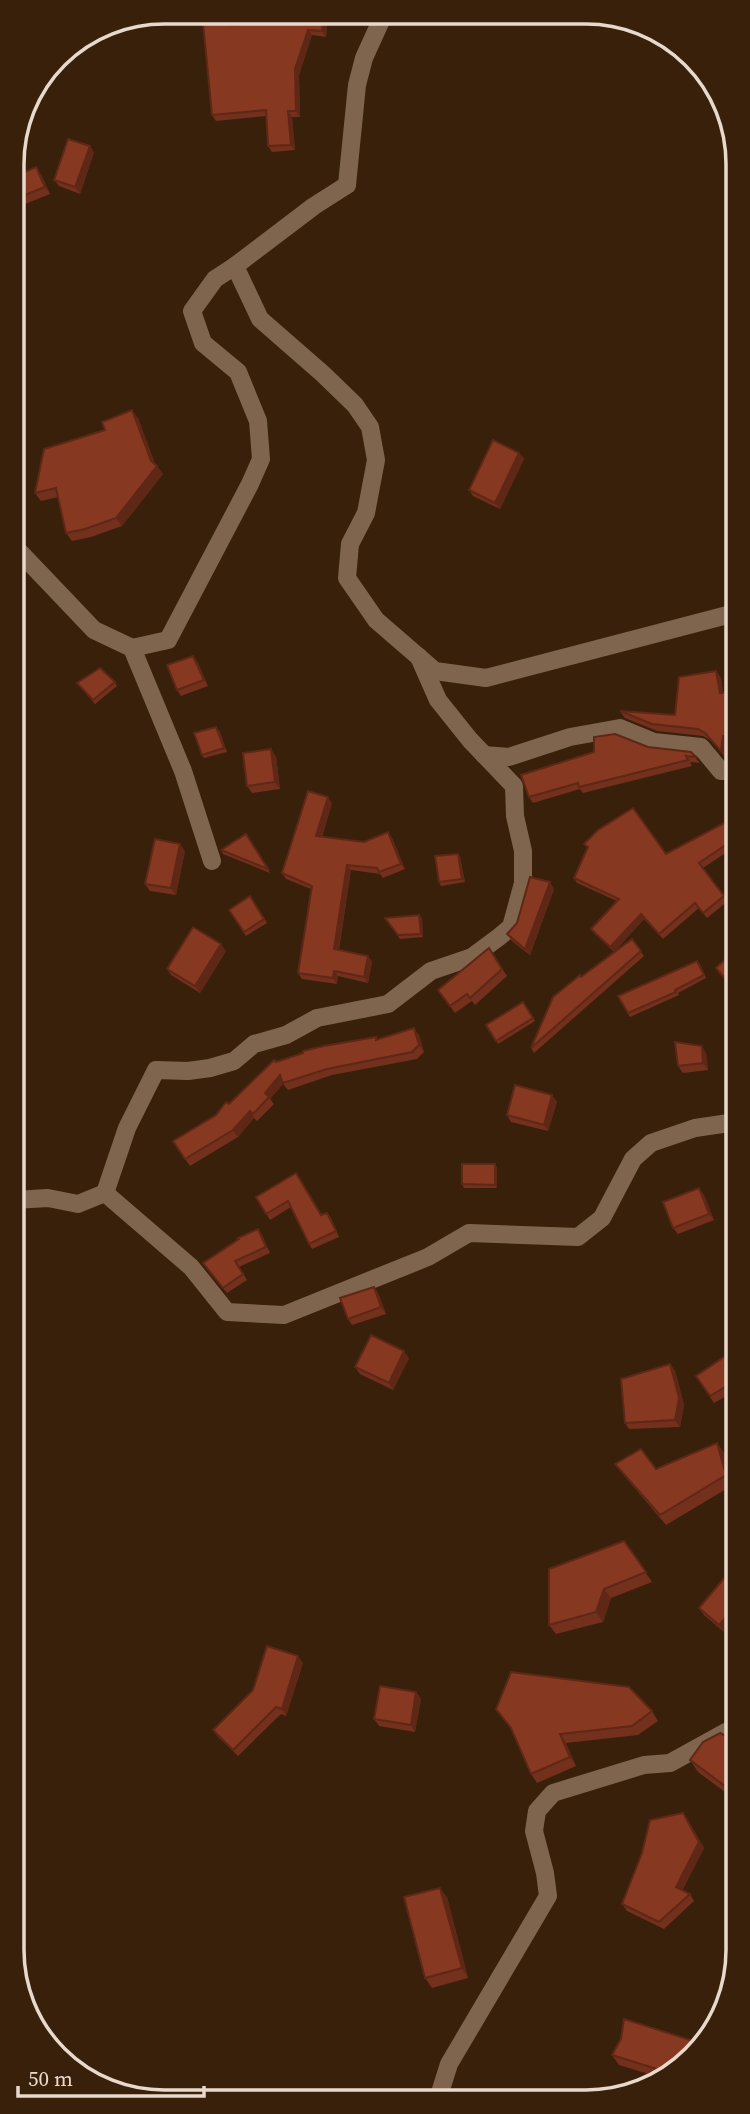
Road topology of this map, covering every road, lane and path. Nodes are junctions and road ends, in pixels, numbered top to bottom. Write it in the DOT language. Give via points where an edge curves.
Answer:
graph roads {
  1 [pos="379,24"];
  2 [pos="235,266"];
  3 [pos="25,557"];
  4 [pos="726,616"];
  5 [pos="132,648"];
  6 [pos="419,657"];
  7 [pos="484,755"];
  8 [pos="726,771"];
  9 [pos="212,861"];
  10 [pos="725,1124"];
  11 [pos="105,1193"];
  12 [pos="24,1199"];
  13 [pos="725,1733"];
  14 [pos="441,2090"];
  1 -- 2 [label="street" via="357,85 347,186"];
  2 -- 5 [label="street" via="215,279 192,311 203,343 238,372 258,421 261,458 168,640"];
  2 -- 6 [label="street" via="260,319 355,405 370,427 376,460 366,513 350,544 347,578 376,620"];
  3 -- 5 [label="street" via="94,630"];
  4 -- 6 [label="street" via="486,678 435,671"];
  5 -- 9 [label="street" via="183,771"];
  6 -- 7 [label="street" via="438,700"];
  7 -- 8 [label="street" via="509,757 570,737 620,728 654,743 701,747"];
  7 -- 11 [label="street" via="514,786 523,883 511,927 472,957 431,971 388,1004 317,1018 211,1068 156,1070 127,1128"];
  10 -- 11 [label="street" via="651,1143 633,1159 602,1218 578,1237 469,1233 428,1257 284,1315 227,1312 191,1267"];
  11 -- 12 [label="street" via="78,1204"];
  13 -- 14 [label="street" via="670,1763 644,1765 553,1793 537,1811 534,1831 548,1896 449,2064"];
}
